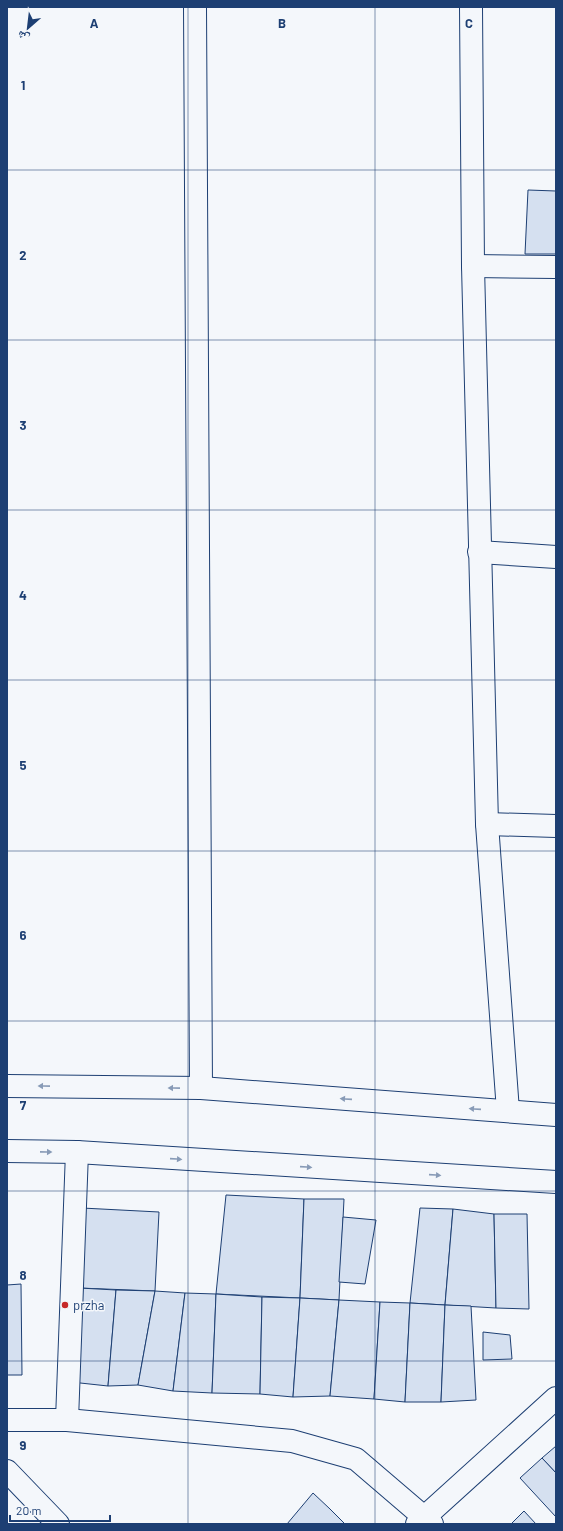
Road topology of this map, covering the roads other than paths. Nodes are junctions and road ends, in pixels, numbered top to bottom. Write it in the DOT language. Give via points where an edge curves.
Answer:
graph roads {
  1 [pos="195,7"];
  2 [pos="471,7"];
  3 [pos="473,266"];
  4 [pos="556,267"];
  5 [pos="479,552"];
  6 [pos="556,557"];
  7 [pos="487,824"];
  8 [pos="556,826"];
  9 [pos="7,1086"];
  10 [pos="201,1088"];
  11 [pos="508,1111"];
  12 [pos="556,1114"];
  13 [pos="7,1151"];
  14 [pos="77,1152"];
  15 [pos="556,1182"];
  16 [pos="556,1398"];
  17 [pos="7,1420"];
  18 [pos="67,1420"];
  19 [pos="7,1471"];
  20 [pos="424,1522"];
  21 [pos="58,1524"];
  1 -- 10 [label="street"];
  2 -- 3 [label="street"];
  3 -- 4 [label="street"];
  3 -- 5 [label="street"];
  5 -- 6 [label="street"];
  5 -- 7 [label="street"];
  7 -- 8 [label="street"];
  7 -- 11 [label="street"];
  10 -- 9 [label="street, one-way"];
  11 -- 10 [label="street, one-way"];
  11 -- 12 [label="street"];
  13 -- 14 [label="street, one-way"];
  14 -- 15 [label="street, one-way"];
  14 -- 18 [label="street"];
  16 -- 20 [label="street"];
  17 -- 18 [label="street"];
  18 -- 20 [label="street" via="292,1441 356,1460"];
  19 -- 21 [label="street"];
}
